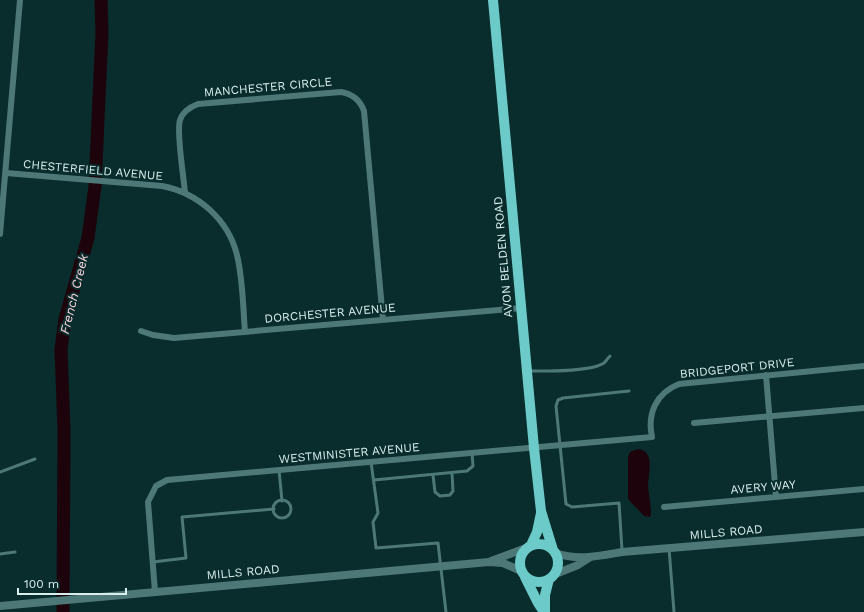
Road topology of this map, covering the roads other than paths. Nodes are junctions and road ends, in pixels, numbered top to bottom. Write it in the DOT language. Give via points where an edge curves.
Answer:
graph roads {
  1 [pos="20,0"];
  2 [pos="493,0"];
  3 [pos="6,173"];
  4 [pos="185,193"];
  5 [pos="0,234"];
  6 [pos="521,308"];
  7 [pos="383,320"];
  8 [pos="141,331"];
  9 [pos="245,332"];
  10 [pos="610,356"];
  11 [pos="864,366"];
  12 [pos="527,371"];
  13 [pos="766,375"];
  14 [pos="629,391"];
  15 [pos="864,408"];
  16 [pos="770,416"];
  17 [pos="694,423"];
  18 [pos="652,437"];
  19 [pos="560,445"];
  20 [pos="534,448"];
  21 [pos="472,453"];
  22 [pos="35,459"];
  23 [pos="371,462"];
  24 [pos="279,470"];
  25 [pos="0,472"];
  26 [pos="452,473"];
  27 [pos="433,475"];
  28 [pos="374,480"];
  29 [pos="864,489"];
  30 [pos="776,497"];
  31 [pos="282,501"];
  32 [pos="664,507"];
  33 [pos="274,509"];
  34 [pos="541,511"];
  35 [pos="864,532"];
  36 [pos="528,547"];
  37 [pos="669,548"];
  38 [pos="14,552"];
  39 [pos="554,552"];
  40 [pos="622,552"];
  41 [pos="0,554"];
  42 [pos="590,558"];
  43 [pos="152,562"];
  44 [pos="489,562"];
  45 [pos="440,566"];
  46 [pos="523,574"];
  47 [pos="551,577"];
  48 [pos="155,592"];
  49 [pos="0,606"];
  50 [pos="446,612"];
  51 [pos="544,612"];
  52 [pos="674,612"];
  1 -- 3 [label="street"];
  2 -- 6 [label="main road, AVON BELDEN ROAD"];
  3 -- 4 [label="street, CHESTERFIELD AVENUE" via="162,186"];
  3 -- 5 [label="street"];
  4 -- 7 [label="street, MANCHESTER CIRCLE" via="179,125 183,114 192,106 341,92 352,95 364,111"];
  4 -- 9 [label="street, CHESTERFIELD AVENUE" via="214,214 231,239 238,262"];
  6 -- 7 [label="street, DORCHESTER AVENUE"];
  6 -- 12 [label="main road, AVON BELDEN ROAD"];
  7 -- 9 [label="street, DORCHESTER AVENUE"];
  8 -- 9 [label="street, DORCHESTER AVENUE" via="174,338"];
  10 -- 12 [label="lane" via="604,363 596,366"];
  11 -- 13 [label="street, BRIDGEPORT DRIVE"];
  12 -- 20 [label="main road, AVON BELDEN ROAD"];
  13 -- 16 [label="street"];
  13 -- 18 [label="street, BRIDGEPORT DRIVE" via="683,383 670,388 658,399 653,408 650,425"];
  14 -- 19 [label="lane" via="558,400 556,406"];
  15 -- 16 [label="street"];
  16 -- 17 [label="street"];
  16 -- 30 [label="street"];
  18 -- 19 [label="street, WESTMINISTER AVENUE"];
  19 -- 20 [label="street, WESTMINISTER AVENUE"];
  19 -- 40 [label="lane" via="566,504 572,507 619,503"];
  20 -- 21 [label="street, WESTMINISTER AVENUE"];
  20 -- 34 [label="main road, AVON BELDEN ROAD"];
  21 -- 23 [label="street, WESTMINISTER AVENUE"];
  21 -- 26 [label="lane" via="473,466 467,472"];
  22 -- 25 [label="lane"];
  23 -- 24 [label="street, WESTMINISTER AVENUE"];
  23 -- 28 [label="lane"];
  24 -- 31 [label="lane"];
  24 -- 43 [label="street, WESTMINISTER AVENUE" via="172,480 156,486 150,496 148,508"];
  26 -- 27 [label="lane"];
  26 -- 27 [label="lane" via="453,491 445,496 435,492"];
  27 -- 28 [label="lane"];
  28 -- 45 [label="lane" via="378,513 373,522 376,548 438,543"];
  29 -- 30 [label="street, AVERY WAY"];
  30 -- 32 [label="street, AVERY WAY"];
  31 -- 33 [label="lane" via="276,503"];
  31 -- 33 [label="lane" via="290,506 289,514 284,518 279,517 274,513"];
  33 -- 43 [label="lane" via="182,518 186,558"];
  34 -- 36 [label="main road, AVON BELDEN ROAD" via="537,532"];
  34 -- 39 [label="main road, AVON BELDEN ROAD"];
  35 -- 37 [label="street, MILLS ROAD"];
  36 -- 39 [label="main road" via="542,544"];
  36 -- 44 [label="street, MILLS ROAD"];
  36 -- 46 [label="main road" via="520,559 519,565"];
  37 -- 40 [label="street, MILLS ROAD"];
  37 -- 52 [label="lane"];
  38 -- 41 [label="lane"];
  39 -- 42 [label="street, MILLS ROAD" via="569,557"];
  39 -- 47 [label="main road" via="558,565"];
  40 -- 42 [label="street, MILLS ROAD"];
  42 -- 47 [label="street, MILLS ROAD"];
  43 -- 48 [label="street, WESTMINISTER AVENUE"];
  44 -- 45 [label="street, MILLS ROAD"];
  44 -- 46 [label="street, MILLS ROAD" via="503,563"];
  45 -- 48 [label="street, MILLS ROAD"];
  45 -- 50 [label="lane"];
  46 -- 47 [label="main road" via="536,582 543,582"];
  46 -- 51 [label="main road"];
  47 -- 51 [label="main road" via="544,595"];
  48 -- 49 [label="street, MILLS ROAD"];
}
